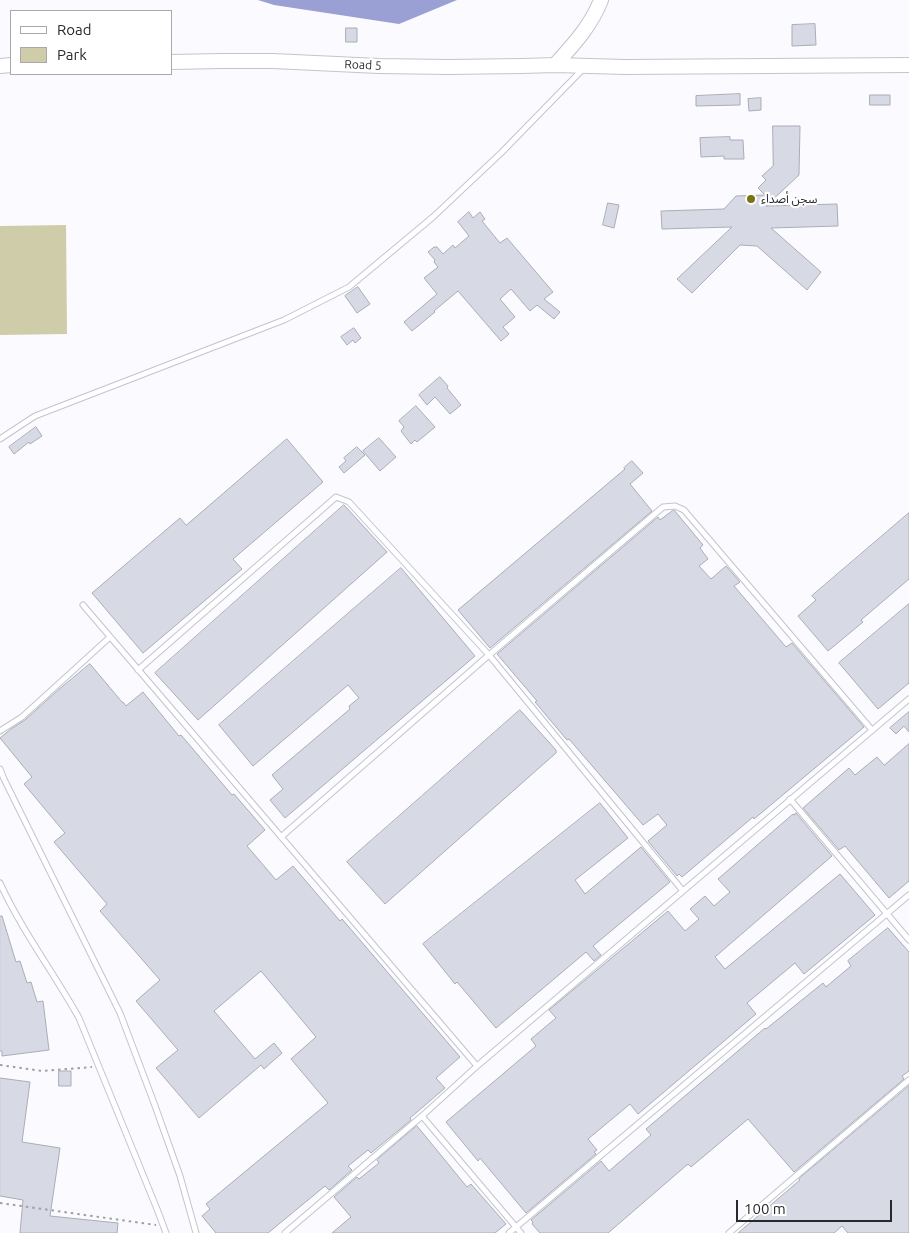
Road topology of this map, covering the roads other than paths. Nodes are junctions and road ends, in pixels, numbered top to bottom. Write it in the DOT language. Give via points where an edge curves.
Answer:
graph roads {
  1 [pos="601,0"];
  2 [pos="172,62"];
  3 [pos="555,64"];
  4 [pos="909,65"];
  5 [pos="586,66"];
  6 [pos="0,440"];
  7 [pos="83,605"];
  8 [pos="110,637"];
  9 [pos="490,655"];
  10 [pos="138,670"];
  11 [pos="909,698"];
  12 [pos="872,730"];
  13 [pos="0,731"];
  14 [pos="0,769"];
  15 [pos="790,799"];
  16 [pos="281,837"];
  17 [pos="0,883"];
  18 [pos="683,891"];
  19 [pos="909,895"];
  20 [pos="887,914"];
  21 [pos="909,940"];
  22 [pos="477,1066"];
  23 [pos="909,1080"];
  24 [pos="422,1116"];
  25 [pos="516,1227"];
  26 [pos="166,1233"];
  27 [pos="196,1233"];
  28 [pos="285,1233"];
  29 [pos="509,1233"];
  30 [pos="521,1233"];
  31 [pos="729,1233"];
  1 -- 3 [label="main road" via="577,42"];
  2 -- 3 [label="main road, Road 5" via="221,60 448,67"];
  3 -- 5 [label="main road, Road 5"];
  4 -- 5 [label="main road, Road 5"];
  5 -- 6 [label="lane" via="433,217 349,287 284,320 35,416"];
  7 -- 8 [label="lane"];
  8 -- 10 [label="lane"];
  8 -- 13 [label="lane" via="22,717"];
  9 -- 10 [label="lane" via="349,502 336,496"];
  9 -- 12 [label="lane" via="663,507 675,506 684,510"];
  9 -- 16 [label="lane"];
  9 -- 18 [label="lane"];
  10 -- 16 [label="lane"];
  11 -- 12 [label="lane"];
  12 -- 15 [label="lane"];
  14 -- 27 [label="lane" via="120,1013 180,1176"];
  15 -- 18 [label="lane"];
  15 -- 20 [label="lane"];
  16 -- 22 [label="lane"];
  17 -- 26 [label="lane" via="36,950 79,1018"];
  18 -- 22 [label="lane"];
  19 -- 20 [label="lane"];
  20 -- 21 [label="lane"];
  20 -- 25 [label="lane"];
  22 -- 24 [label="lane"];
  23 -- 31 [label="lane"];
  24 -- 25 [label="lane"];
  24 -- 28 [label="lane"];
  25 -- 29 [label="lane"];
  25 -- 30 [label="lane"];
}
